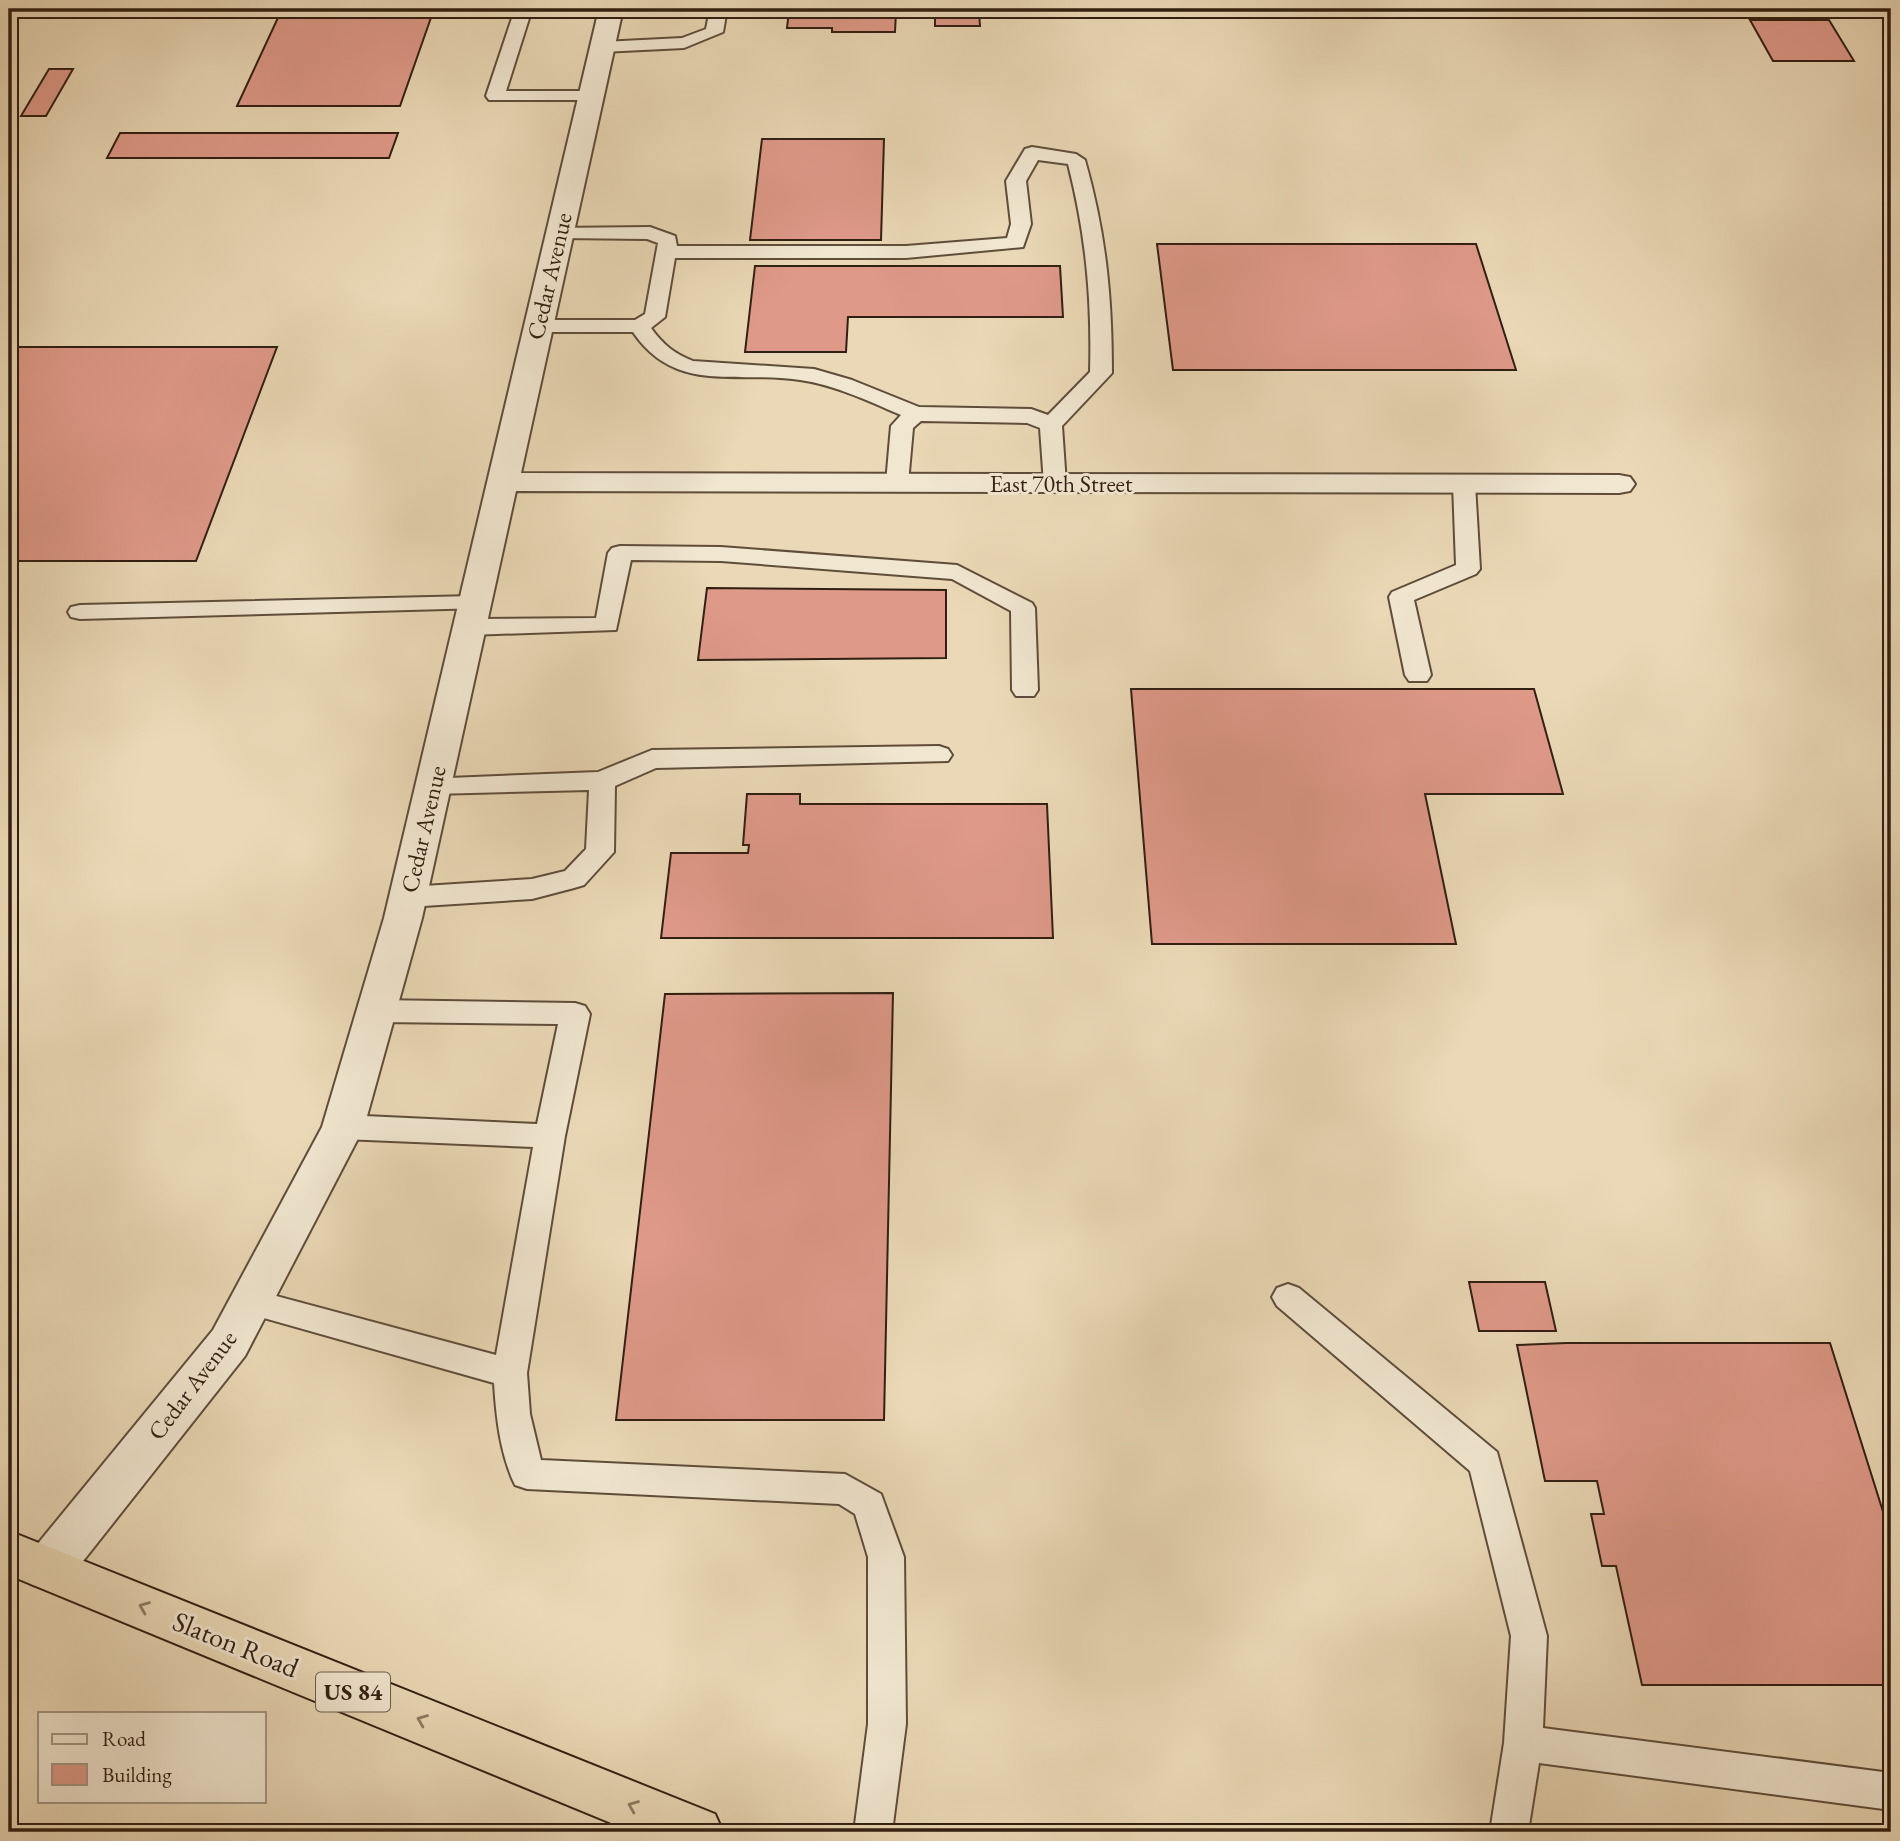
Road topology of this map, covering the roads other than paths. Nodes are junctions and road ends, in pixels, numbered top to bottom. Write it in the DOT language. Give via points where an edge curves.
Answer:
graph roads {
  1 [pos="523,9"];
  2 [pos="611,9"];
  3 [pos="718,9"];
  4 [pos="602,47"];
  5 [pos="590,96"];
  6 [pos="559,232"];
  7 [pos="666,252"];
  8 [pos="537,326"];
  9 [pos="639,326"];
  10 [pos="916,414"];
  11 [pos="1051,425"];
  12 [pos="502,482"];
  13 [pos="897,483"];
  14 [pos="1055,484"];
  15 [pos="1464,484"];
  16 [pos="1619,484"];
  17 [pos="80,612"];
  18 [pos="472,615"];
  19 [pos="1418,675"];
  20 [pos="1026,690"];
  21 [pos="939,755"];
  22 [pos="602,781"];
  23 [pos="433,785"];
  24 [pos="408,897"];
  25 [pos="377,1011"];
  26 [pos="343,1127"];
  27 [pos="551,1136"];
  28 [pos="1288,1297"];
  29 [pos="250,1302"];
  30 [pos="510,1373"];
  31 [pos="28,1560"];
  32 [pos="1523,1743"];
  33 [pos="1891,1792"];
  34 [pos="696,1832"];
  35 [pos="873,1832"];
  36 [pos="1509,1832"];
  1 -- 5 [label="lane" via="495,96"];
  2 -- 4 [label="street, Cedar Avenue"];
  3 -- 4 [label="lane" via="714,32 699,40"];
  4 -- 5 [label="street, Cedar Avenue"];
  5 -- 6 [label="street, Cedar Avenue"];
  6 -- 7 [label="lane" via="650,233 668,240"];
  6 -- 8 [label="street, Cedar Avenue"];
  7 -- 9 [label="lane" via="655,317"];
  7 -- 11 [label="lane" via="906,252 1016,243 1021,224 1016,181 1032,153 1076,160 1088,205 1102,301 1101,373"];
  8 -- 9 [label="lane"];
  8 -- 12 [label="street, Cedar Avenue"];
  9 -- 10 [label="lane" via="650,347 681,366 800,373 861,390"];
  10 -- 11 [label="lane" via="1031,415"];
  10 -- 13 [label="lane" via="902,426"];
  11 -- 14 [label="lane"];
  12 -- 13 [label="street, East 70th Street"];
  12 -- 18 [label="street, Cedar Avenue"];
  13 -- 14 [label="street, East 70th Street"];
  14 -- 15 [label="street, East 70th Street"];
  15 -- 16 [label="street, East 70th Street"];
  15 -- 19 [label="lane" via="1468,569 1401,597"];
  17 -- 18 [label="lane"];
  18 -- 20 [label="lane" via="607,625 620,553 721,554 957,572 1023,608"];
  18 -- 23 [label="street, Cedar Avenue"];
  21 -- 22 [label="lane" via="652,759"];
  22 -- 23 [label="lane"];
  22 -- 24 [label="lane" via="600,852 574,878 532,889"];
  23 -- 24 [label="street, Cedar Avenue"];
  24 -- 25 [label="street, Cedar Avenue"];
  25 -- 26 [label="street, Cedar Avenue"];
  25 -- 27 [label="lane" via="575,1014"];
  26 -- 27 [label="lane"];
  26 -- 29 [label="street, Cedar Avenue"];
  27 -- 30 [label="lane"];
  28 -- 32 [label="lane" via="1485,1463 1529,1636"];
  29 -- 30 [label="lane"];
  29 -- 31 [label="street, Cedar Avenue" via="229,1343"];
  30 -- 35 [label="lane" via="513,1414 527,1474 845,1489 869,1505 886,1557 887,1724"];
  34 -- 31 [label="highway, Slaton Road / US 84, one-way"];
  32 -- 33 [label="lane"];
  32 -- 36 [label="lane"];
}
